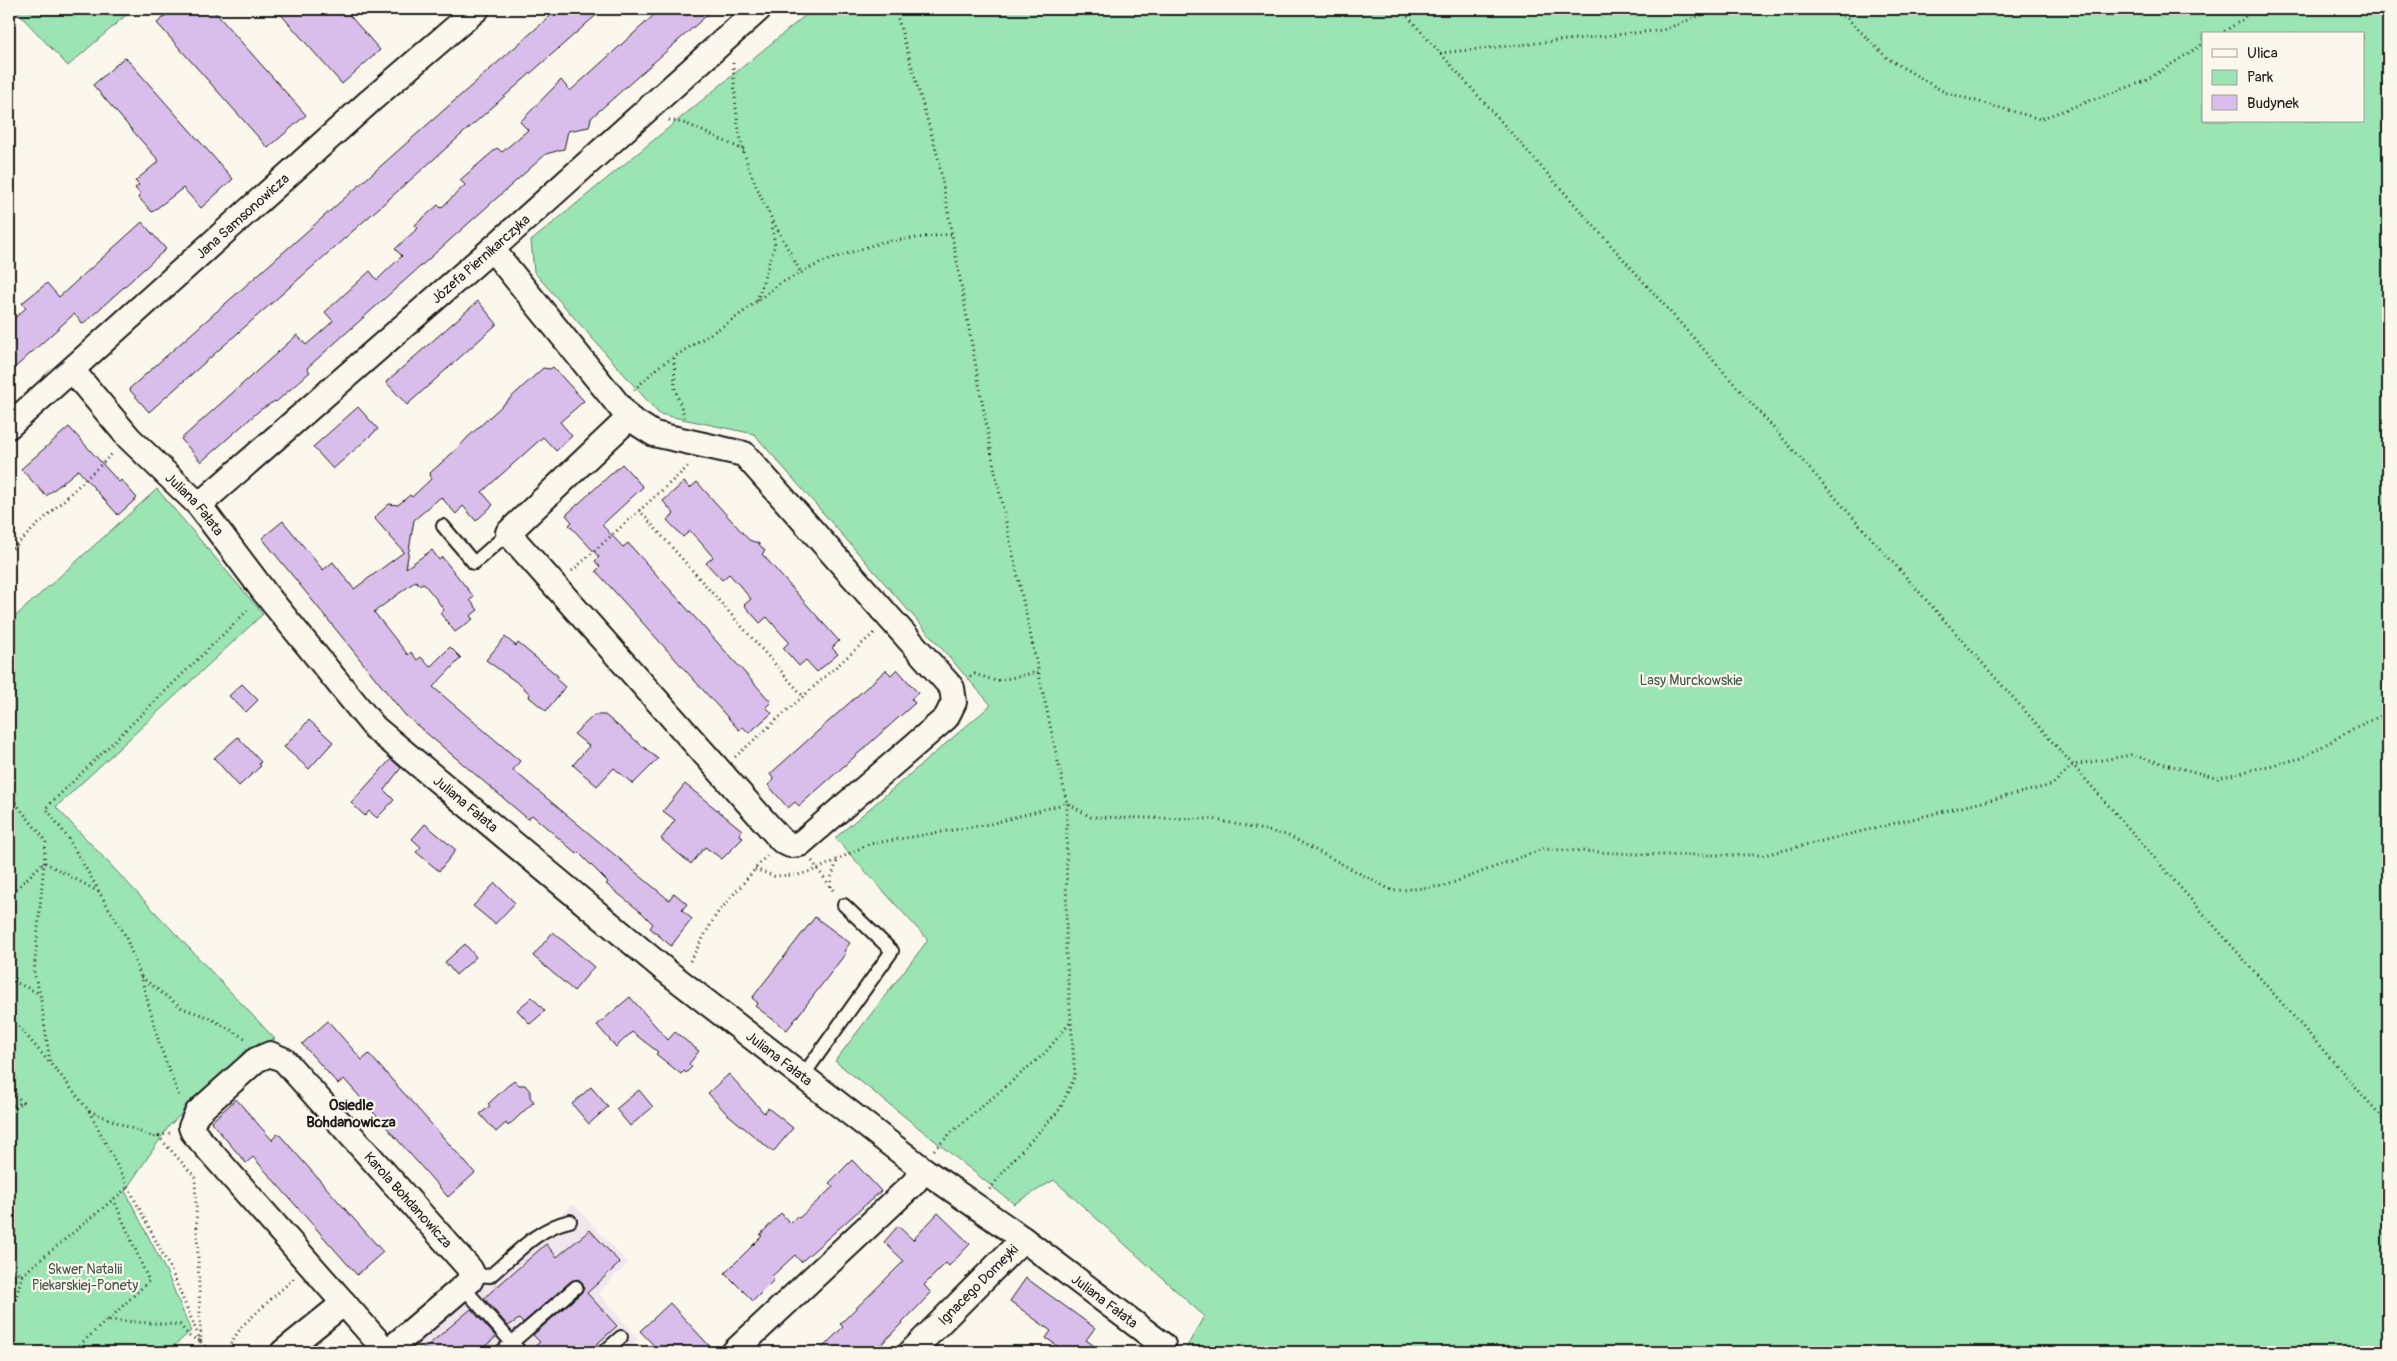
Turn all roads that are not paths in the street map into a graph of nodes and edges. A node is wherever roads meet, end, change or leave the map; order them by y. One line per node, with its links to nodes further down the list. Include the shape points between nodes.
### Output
1 (477, 9): 4 (street, Jana Samsonowicza, via 370,101)
2 (759, 9): 3 (street, Józefa Piernikarczyka)
3 (492, 249): 5 (street); 7 (street, Józefa Piernikarczyka)
4 (72, 370): 6 (street, Jana Samsonowicza); 7 (street, Juliana Fałata, via 129,438)
5 (624, 412): 9 (street); 9 (street, via 654,434 744,454 952,688 954,702 946,718 791,842)
6 (9, 426)
7 (199, 505): 11 (street, Juliana Fałata, via 265,593 376,728 682,983)
8 (443, 526): 9 (lane, via 474,563)
9 (508, 533)
10 (844, 905): 11 (lane, via 892,951)
11 (802, 1076): 12 (street, Juliana Fałata)
12 (922, 1168): 14 (street, Juliana Fałata); 25 (street, via 913,1184)
13 (570, 1221): 15 (lane, via 554,1224 541,1232 490,1276)
14 (1023, 1239): 19 (street, Juliana Fałata); 26 (street, Ignacego Domeyki)
15 (468, 1281): 17 (street, Karola Bohdanowicza, via 284,1060 270,1054 256,1060 197,1113 192,1132); 20 (lane); 22 (street)
16 (576, 1287): 20 (lane)
17 (344, 1303): 21 (street); 22 (street)
18 (621, 1337): 24 (lane)
19 (1163, 1345)
20 (516, 1347): 23 (lane)
21 (283, 1352)
22 (387, 1352)
23 (501, 1352)
24 (604, 1352)
25 (734, 1352)
26 (911, 1352)

